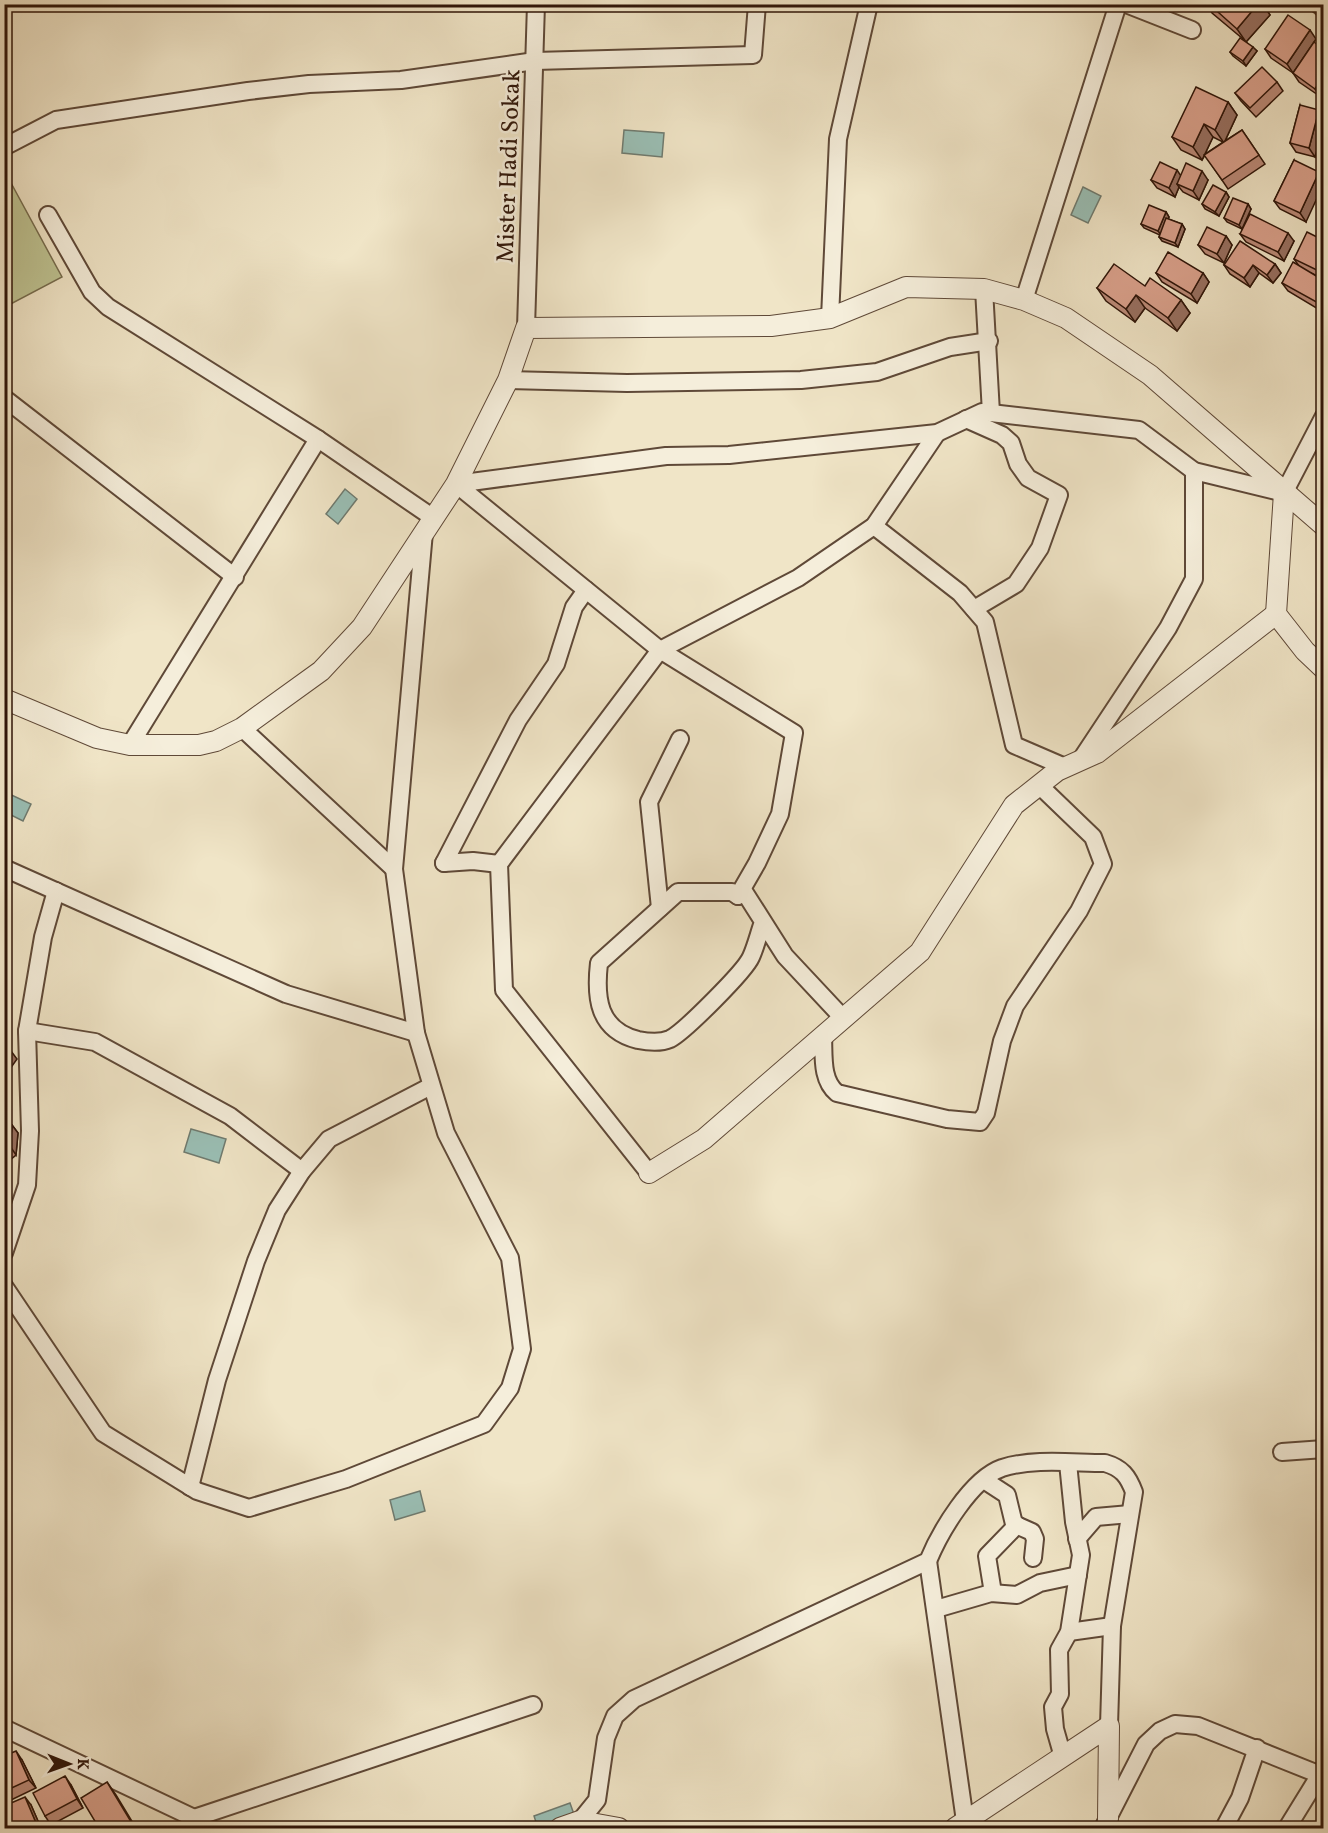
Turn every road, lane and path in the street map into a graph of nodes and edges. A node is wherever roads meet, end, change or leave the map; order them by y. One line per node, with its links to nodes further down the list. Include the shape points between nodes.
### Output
1 (536, 4): 9 (street, Mister Hadi Sokak)
2 (757, 4): 9 (street, via 753,55)
3 (869, 4): 14 (street, via 838,139)
4 (1118, 4): 13 (street)
5 (1126, 4): 8 (street)
6 (1318, 4): 7 (street)
7 (1323, 9)
8 (1192, 30)
9 (535, 61): 10 (street, via 401,80 248,91 56,120); 15 (street, Mister Hadi Sokak)
10 (4, 147)
11 (48, 215): 23 (street, via 92,292 108,307)
12 (984, 289): 13 (street); 14 (street, via 906,286); 16 (street)
13 (1024, 300): 26 (street, via 1066,318 1150,375)
14 (830, 318): 15 (street, via 771,326)
15 (526, 328): 17 (street)
16 (989, 341): 17 (street, via 950,347 877,372 801,380); 19 (street)
17 (508, 380): 25 (street)
18 (4, 398): 30 (street)
19 (991, 413): 21 (street, via 982,412); 24 (street, via 1139,429)
20 (1323, 416): 26 (street)
21 (966, 419): 22 (street); 32 (street, via 1002,435 1011,443 1028,478 1059,495 1040,548 1016,584)
22 (937, 433): 25 (street, via 729,455 666,456); 28 (street)
23 (318, 439): 27 (street); 30 (street)
24 (1194, 471): 26 (street); 40 (street, via 1194,579 1168,628)
25 (456, 484): 27 (street); 31 (street)
26 (1284, 493): 29 (street); 33 (street)
27 (428, 525): 37 (street, via 362,627 321,671); 44 (street)
28 (874, 526): 32 (street); 34 (street, via 798,578)
29 (1323, 526)
30 (235, 577): 39 (street)
31 (586, 590): 34 (street); 42 (street, via 574,607 556,664 518,720 444,863)
32 (974, 609): 40 (street, via 986,622 1014,745)
33 (1276, 614): 35 (street); 40 (street, via 1097,753)
34 (660, 650): 42 (street); 46 (street, via 794,734 780,814)
35 (1323, 669)
36 (4, 699): 39 (street, via 97,738)
37 (242, 728): 39 (street, via 199,745); 44 (street)
38 (680, 739): 47 (street, via 649,802)
39 (130, 745)
40 (1072, 764): 41 (street)
41 (1039, 785): 49 (street, via 1014,805 920,952); 52 (street, via 1093,837 1103,864 1079,911 1015,1006 1002,1041 986,1113 980,1122 948,1119 837,1093 826,1078)
42 (499, 864): 55 (street, via 504,990)
43 (4, 868): 45 (street)
44 (394, 869): 51 (street)
45 (56, 891): 50 (street, via 43,937); 51 (street, via 286,994)
46 (738, 896): 47 (street, via 732,892 678,892); 48 (street, via 745,893)
47 (660, 908): 48 (street, via 599,963 597,981 597,998 613,1029 648,1042 668,1040 691,1022 750,959)
48 (763, 922): 49 (street, via 785,956)
49 (843, 1018): 52 (street)
50 (27, 1031): 54 (street, via 95,1042 230,1116); 56 (street, via 27,1185)
51 (416, 1033): 53 (street)
52 (822, 1036): 55 (street, via 704,1139)
53 (431, 1086): 54 (street, via 329,1139); 62 (street, via 446,1133 510,1258 522,1349 510,1388 484,1424 346,1479 249,1508)
54 (302, 1171): 62 (street, via 277,1210 256,1261 218,1380)
55 (649, 1173)
56 (4, 1253)
57 (4, 1286): 62 (street, via 103,1433)
58 (1323, 1449): 59 (street)
59 (1282, 1452)
60 (1068, 1464): 61 (street, via 1001,1468); 63 (street, via 1105,1463 1118,1467 1128,1477 1134,1492); 65 (street)
61 (984, 1480): 64 (street, via 1007,1495); 67 (street, via 940,1532)
62 (190, 1487)
63 (1131, 1514): 65 (street, via 1096,1517); 71 (street)
64 (1017, 1525): 66 (street, via 1032,1532); 69 (street, via 987,1556)
65 (1077, 1539): 68 (street, via 1081,1555)
66 (1033, 1558)
67 (928, 1561): 70 (street); 79 (street, via 634,1699 615,1716 606,1738 597,1800)
68 (1078, 1575): 69 (street, via 1040,1583 1017,1595); 72 (street)
69 (993, 1593): 70 (street)
70 (936, 1609): 82 (street)
71 (1112, 1626): 72 (street); 74 (street)
72 (1069, 1632): 77 (street, via 1059,1650 1060,1694 1053,1707)
73 (533, 1705): 80 (street)
74 (1109, 1726): 77 (street); 81 (street)
75 (4, 1728): 80 (street)
76 (1257, 1748): 78 (street); 81 (street, via 1198,1726 1175,1724 1160,1731 1146,1744); 85 (street, via 1240,1798)
77 (1063, 1757): 82 (street)
78 (1321, 1771): 86 (street)
79 (580, 1821): 83 (street); 84 (street)
80 (193, 1823)
81 (1106, 1824)
82 (963, 1826)
83 (560, 1828)
84 (619, 1828)
85 (1224, 1828)
86 (1287, 1828)

